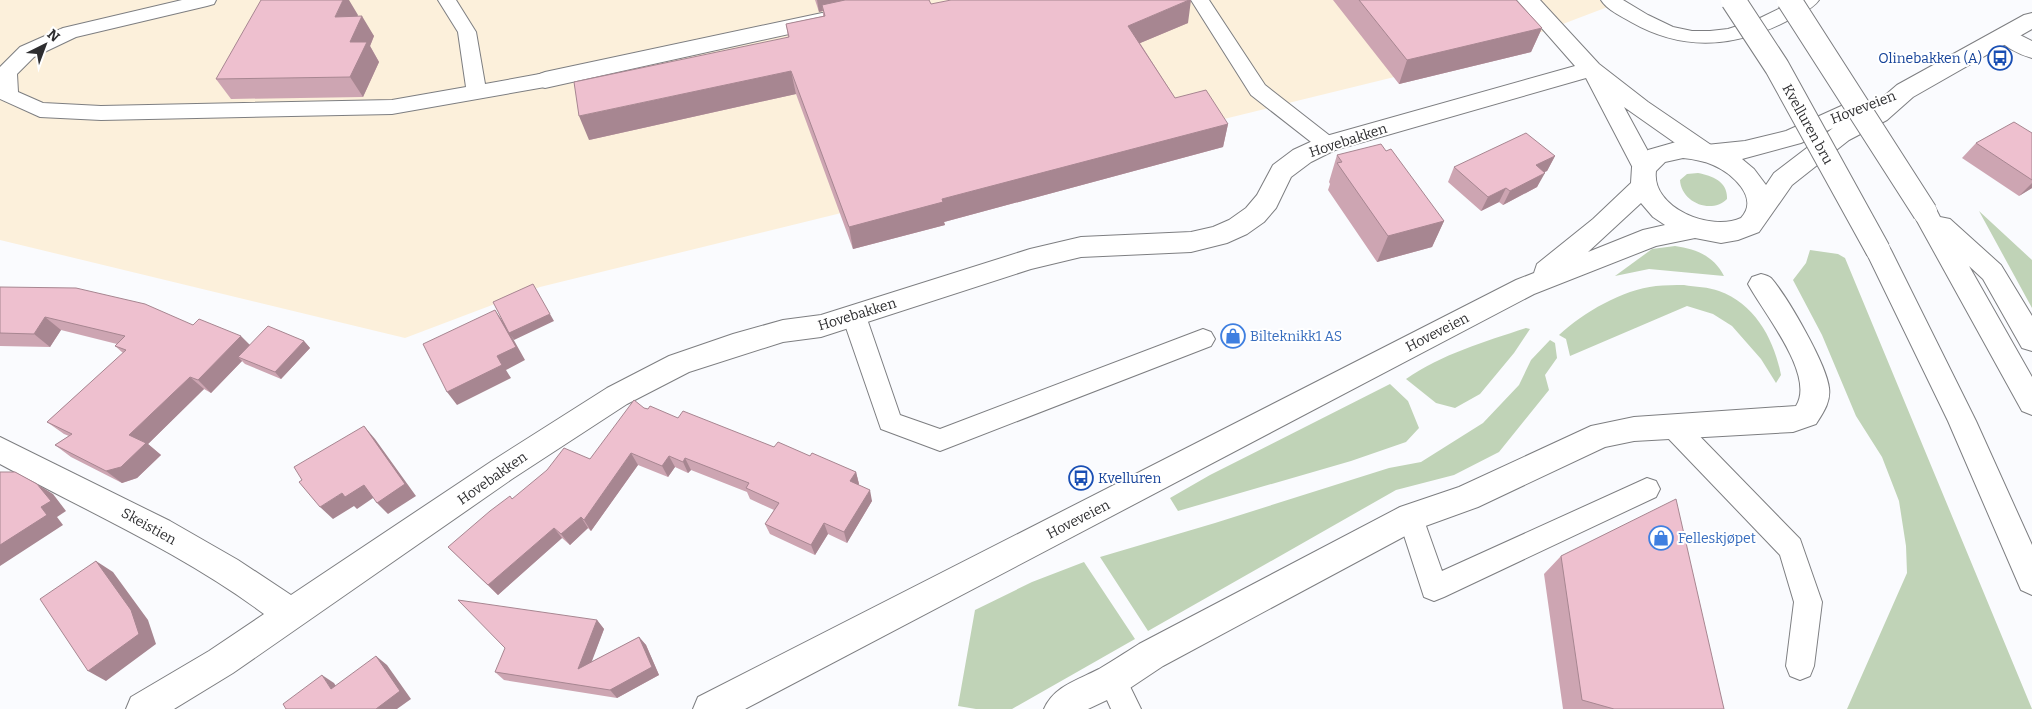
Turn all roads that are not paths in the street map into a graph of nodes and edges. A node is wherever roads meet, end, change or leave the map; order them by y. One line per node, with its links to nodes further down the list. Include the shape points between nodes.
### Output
1 (207, 0): 16 (lane, via 70,32 27,52 8,72 8,96 40,110 101,113 392,107)
2 (447, 0): 16 (lane, via 467,32)
3 (1200, 0): 17 (lane, via 1258,90)
4 (1528, 0): 13 (main road)
5 (1610, 0): 8 (lane, via 1631,15 1661,29 1700,37 1722,36 1748,29 1790,13)
6 (1733, 0): 33 (main road, Kvelluren bru, bridge, via 1777,67 1878,250 1962,421)
7 (1789, 0): 21 (main road, bridge)
8 (1810, 0)
9 (838, 17): 14 (main road)
10 (2032, 20): 11 (main road, Hoveveien)
11 (2006, 35): 12 (main road); 15 (main road, Hoveveien)
12 (2032, 51)
13 (1591, 69): 17 (main road, Hovebakken); 18 (main road, via 1640,108); 19 (main road)
14 (545, 80): 16 (lane)
15 (1905, 91): 18 (main road, Hoveveien, via 1867,103 1793,137 1746,150); 20 (main road, Hoveveien, via 1879,114 1841,134 1783,179)
16 (477, 92)
17 (1327, 144): 25 (main road, Hovebakken, via 1302,156 1282,171 1255,215 1218,236 1191,242 1081,247 1030,259)
18 (1706, 153): 19 (main road, via 1683,149 1663,152 1650,159); 20 (main road, via 1732,164 1752,180 1760,195)
19 (1644, 176): 22 (main road, via 1652,202 1670,217); 24 (main road, Hoveveien, via 1602,226)
20 (1761, 212): 22 (main road, via 1751,226 1736,232)
21 (1925, 212): 27 (main road, via 1992,272); 28 (main road)
22 (1695, 229): 24 (main road, Hoveveien, via 1652,237)
23 (1761, 284): 29 (main road, via 1813,377 1816,398 1806,415 1771,422)
24 (1525, 287): 38 (main road, Hoveveien)
25 (854, 316): 26 (lane, via 890,422 940,440); 34 (main road, Hovebakken, via 733,345 680,364 617,396 502,470)
26 (1203, 339)
27 (2032, 340)
28 (2032, 403)
29 (1674, 427): 32 (main road, via 1601,435 1467,498); 35 (lane, via 1791,548 1808,602)
30 (0, 450): 34 (main road, Skeistien, via 114,506 253,586)
31 (1647, 489): 32 (lane, via 1434,588)
32 (1411, 517): 36 (main road, via 1151,655)
33 (2032, 580)
34 (292, 614): 37 (main road, Hovebakken)
35 (1800, 666)
36 (1112, 680): 39 (main road, via 1077,697); 40 (lane)
37 (143, 709)
38 (710, 709)
39 (1061, 709)
40 (1126, 709)

